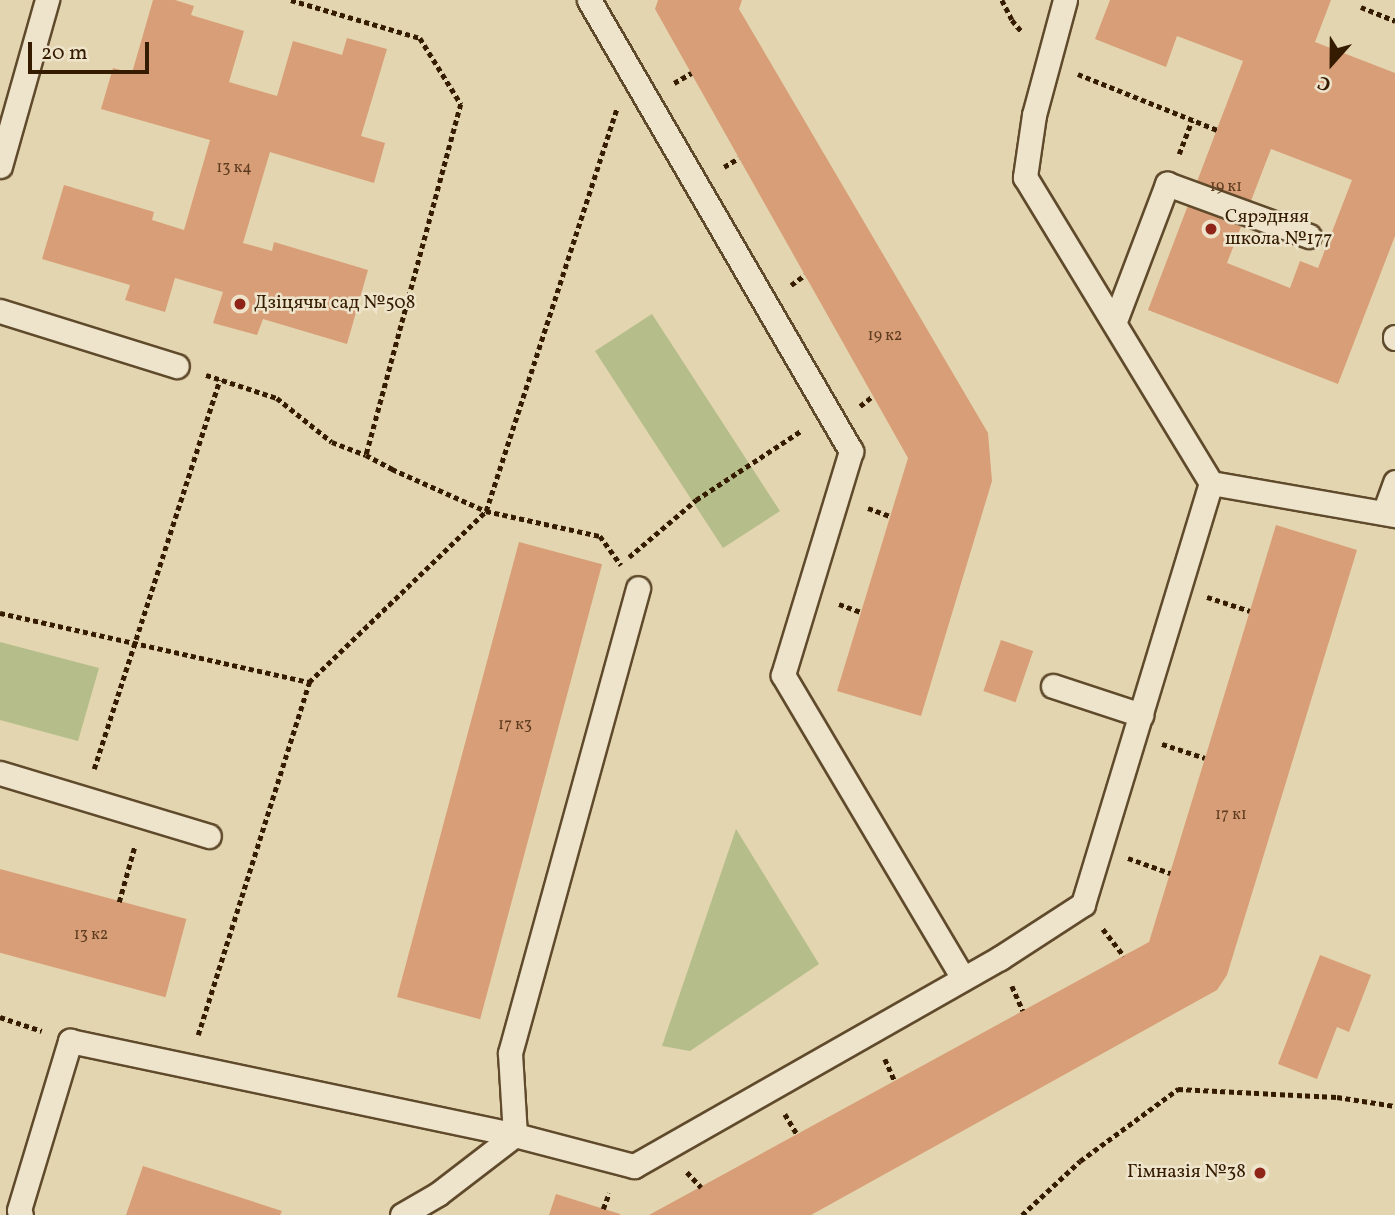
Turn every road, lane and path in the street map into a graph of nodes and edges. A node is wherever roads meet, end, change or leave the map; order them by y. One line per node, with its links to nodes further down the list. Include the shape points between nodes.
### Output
1 (47, 0): 12 (lane)
2 (291, 0): 19 (path, via 420,38 461,104)
3 (589, 0): 10 (lane)
4 (1002, 0): 7 (path)
5 (1065, 0): 9 (lane)
6 (1361, 8): 8 (path)
7 (1012, 20)
8 (1395, 21)
9 (1048, 62): 11 (path); 15 (lane, via 1034,115 1026,177)
10 (630, 69): 18 (lane); 22 (path)
11 (1217, 130)
12 (0, 166)
13 (1308, 236): 15 (lane, via 1167,184)
14 (0, 311): 16 (lane)
15 (1115, 321): 21 (lane)
16 (177, 366): 17 (path)
17 (220, 380): 19 (path, via 277,398 332,442); 30 (path)
18 (828, 412): 25 (path, via 696,500); 42 (lane, via 851,451 783,675)
19 (366, 454): 22 (path)
20 (1395, 482): 23 (lane)
21 (1212, 483): 23 (lane); 27 (lane)
22 (486, 511): 24 (path); 31 (path)
23 (1390, 514)
24 (600, 536)
25 (621, 565)
26 (638, 588): 47 (lane, via 510,1053)
27 (1179, 589): 28 (path); 33 (lane)
28 (1250, 611)
29 (0, 613): 30 (path)
30 (136, 644): 31 (path); 36 (path)
31 (309, 682): 45 (path)
32 (1053, 686): 33 (lane)
33 (1138, 725): 34 (path); 39 (lane)
34 (1205, 758)
35 (0, 772): 36 (lane)
36 (84, 798): 37 (lane)
37 (142, 816): 38 (lane); 41 (path)
38 (209, 836)
39 (1100, 848): 40 (path); 42 (lane, via 1083,904)
40 (1170, 873)
41 (119, 902)
42 (963, 978): 47 (lane, via 634,1166)
43 (0, 1017): 44 (path)
44 (70, 1041): 45 (lane); 48 (lane)
45 (188, 1066): 47 (lane)
46 (1395, 1106): 50 (path, via 1338,1097 1178,1089 1080,1161)
47 (515, 1135): 49 (lane, via 439,1195)
48 (21, 1215)
49 (402, 1215)
50 (1022, 1215)

